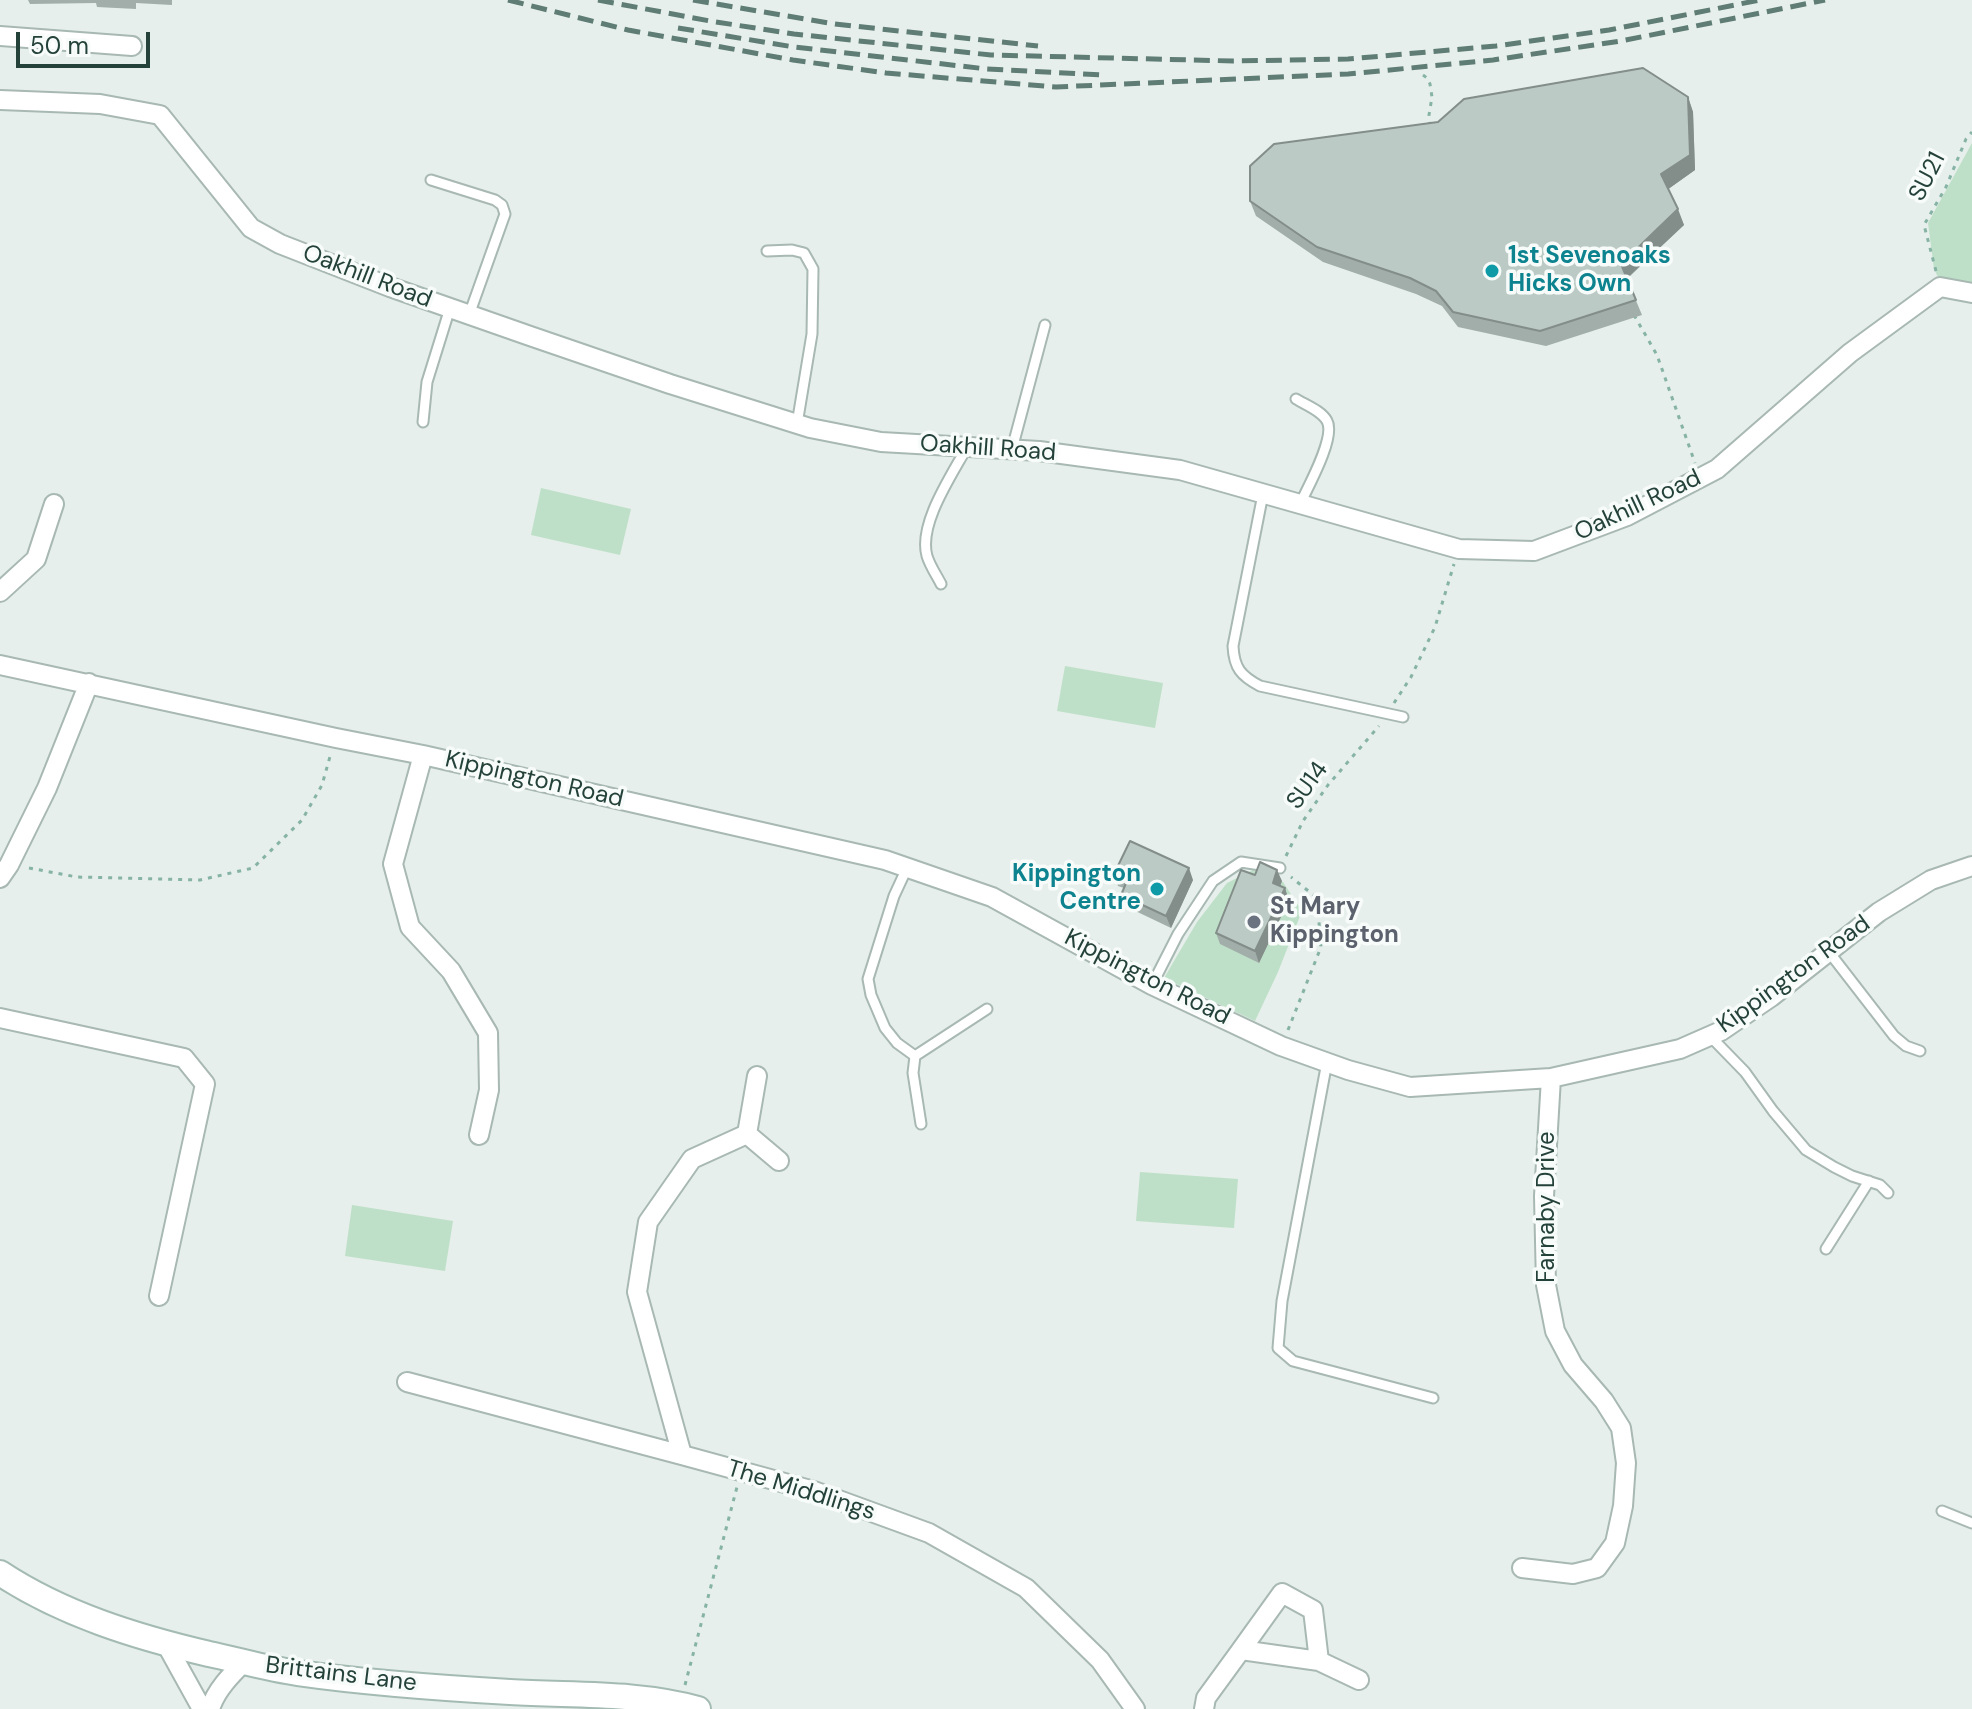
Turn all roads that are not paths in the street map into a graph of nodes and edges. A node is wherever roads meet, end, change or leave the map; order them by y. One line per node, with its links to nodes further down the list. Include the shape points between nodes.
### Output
1 (0, 36): 2 (street)
2 (132, 46)
3 (0, 100): 7 (street, Oakhill Road, via 100,104 160,115 251,228 280,244)
4 (431, 180): 8 (lane, via 495,200 505,214)
5 (767, 251): 12 (lane, via 804,253 813,269 812,334)
6 (1972, 293): 17 (street, Oakhill Road, via 1940,287 1850,353 1717,469 1627,516 1534,551 1459,549)
7 (450, 308): 8 (street, Oakhill Road); 11 (lane, via 427,382)
8 (469, 315): 12 (street, Oakhill Road)
9 (1045, 325): 14 (lane)
10 (1296, 399): 17 (lane, via 1326,419 1329,428)
11 (423, 422)
12 (797, 424): 13 (street, Oakhill Road, via 881,442)
13 (967, 447): 14 (street, Oakhill Road); 18 (lane, via 926,529 927,555)
14 (1012, 449): 15 (street, Oakhill Road, via 1180,470)
15 (1263, 494): 17 (street, Oakhill Road); 22 (lane, via 1233,646 1240,672 1260,686)
16 (54, 504): 19 (street, via 36,559)
17 (1300, 504)
18 (941, 584)
19 (0, 592)
20 (0, 665): 21 (street, Kippington Road)
21 (89, 683): 23 (street, Kippington Road); 27 (street, via 47,788)
22 (1403, 717)
23 (423, 755): 25 (street, Kippington Road); 40 (street, via 393,864 410,927 451,971 488,1033 489,1090)
24 (1972, 866): 28 (street, Kippington Road, via 1931,880)
25 (907, 868): 29 (street, Kippington Road, via 992,897); 34 (lane, via 868,979 885,1028)
26 (1280, 868): 29 (lane, via 1241,862 1213,881)
27 (5, 872)
28 (1829, 952): 32 (street, Kippington Road); 33 (lane, via 1894,1036)
29 (1152, 985): 35 (street, Kippington Road)
30 (987, 1009): 34 (lane)
31 (0, 1018): 45 (street, via 184,1058 205,1084)
32 (1710, 1036): 37 (street, Kippington Road, via 1680,1049); 42 (lane, via 1806,1150)
33 (1920, 1051)
34 (915, 1056): 38 (lane)
35 (1327, 1062): 37 (street, Kippington Road, via 1410,1087); 47 (lane, via 1278,1348 1293,1361)
36 (757, 1076): 39 (street)
37 (1551, 1078): 51 (street, Farnaby Drive, via 1544,1196 1546,1285 1555,1331 1573,1365 1621,1428 1626,1463 1615,1543 1597,1568 1573,1574)
38 (921, 1124)
39 (747, 1134): 41 (street); 48 (street, via 692,1159 648,1222 637,1292)
40 (479, 1135)
41 (779, 1161)
42 (1869, 1181): 43 (lane); 44 (lane)
43 (1888, 1193)
44 (1826, 1249)
45 (159, 1296)
46 (407, 1382): 48 (street, The Middlings)
47 (1433, 1398)
48 (682, 1455): 61 (street, The Middlings, via 814,1491 929,1533 1026,1588 1100,1660)
49 (1942, 1511): 50 (lane)
50 (1972, 1523)
51 (1522, 1568)
52 (0, 1573): 53 (street, Brittains Lane, via 68,1610)
53 (166, 1644): 56 (street, Brittains Lane); 59 (street)
54 (1241, 1650): 55 (street); 55 (street, via 1282,1593 1313,1610); 62 (street, via 1206,1698)
55 (1319, 1661): 57 (street)
56 (244, 1662): 58 (street, Brittains Lane, via 398,1684 617,1696); 60 (street)
57 (1359, 1680)
58 (689, 1706)
59 (202, 1709)
60 (210, 1709)
61 (1135, 1709)
62 (1204, 1709)

